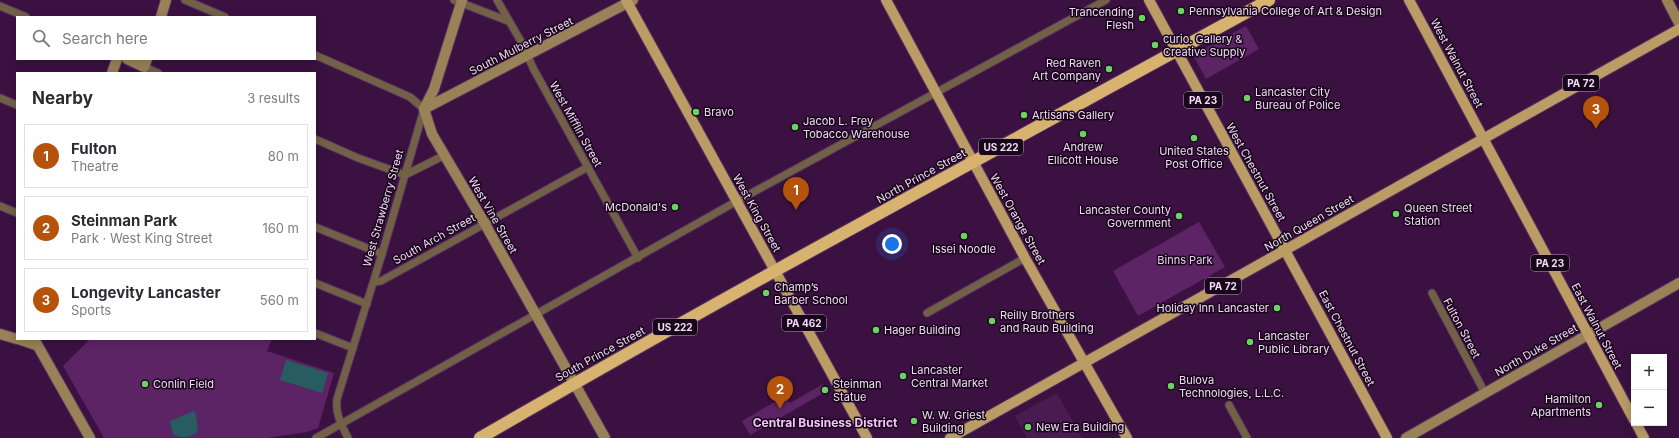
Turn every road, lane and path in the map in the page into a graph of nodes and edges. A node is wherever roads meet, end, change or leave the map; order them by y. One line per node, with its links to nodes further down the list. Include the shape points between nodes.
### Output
1 (166, 0): 14 (street)
2 (185, 0): 15 (street)
3 (497, 0): 16 (street, West Mifflin Street)
4 (886, 0): 27 (main road, West Orange Street)
5 (1106, 0): 27 (street)
6 (1149, 0): 19 (main road, West Chestnut Street / PA 23)
7 (1269, 0): 19 (highway, North Prince Street / US 222)
8 (1409, 0): 31 (main road, West Walnut Street / PA 23)
9 (1667, 0): 17 (street)
10 (459, 1): 16 (street); 30 (street, West Strawberry Street, via 434,89)
11 (629, 1): 21 (street, South Mulberry Street); 37 (main road, West King Street / PA 462)
12 (0, 6): 13 (street)
13 (24, 16)
14 (161, 16)
15 (223, 16)
16 (508, 21): 21 (street, West Mifflin Street)
17 (1679, 23)
18 (1679, 29): 31 (main road, North Queen Street / PA 72)
19 (1177, 51): 34 (highway, North Prince Street / US 222); 42 (main road, West Chestnut Street / PA 23)
20 (316, 55): 30 (street, via 410,97)
21 (528, 55): 30 (street, South Mulberry Street); 35 (street, West Mifflin Street)
22 (117, 60): 25 (street)
23 (132, 60): 24 (street)
24 (146, 63): 26 (street)
25 (112, 72)
26 (157, 72)
27 (936, 92): 34 (main road, West Orange Street); 37 (street)
28 (0, 98): 29 (street)
29 (16, 105)
30 (424, 109): 33 (street, West Vine Street, via 432,134); 36 (street, West Strawberry Street)
31 (1483, 138): 42 (main road, North Queen Street / PA 72); 56 (main road, East Walnut Street / PA 23)
32 (316, 139): 36 (street)
33 (445, 155): 36 (street); 40 (street, West Vine Street)
34 (973, 162): 45 (main road, West Orange Street); 46 (highway, North Prince Street / US 222)
35 (588, 167): 40 (street, South Arch Street); 44 (street, West Mifflin Street)
36 (405, 175): 43 (street, West Strawberry Street)
37 (737, 202): 44 (street); 46 (main road, West King Street / PA 462)
38 (0, 206): 39 (street)
39 (16, 213)
40 (485, 224): 47 (street, South Arch Street, via 381,281); 53 (street, West Vine Street)
41 (316, 227): 43 (street)
42 (1285, 250): 61 (main road, North Queen Street / PA 72); 77 (main road, East Chestnut Street / PA 23)
43 (382, 254): 47 (street, West Strawberry Street)
44 (638, 258): 53 (street)
45 (1025, 258): 52 (street); 61 (main road, West Orange Street)
46 (776, 271): 62 (highway, South Prince Street / US 222); 73 (main road, West King Street / PA 462)
47 (374, 282): 51 (street, West Strawberry Street)
48 (316, 283): 51 (street)
49 (1679, 283): 56 (street, North Duke Street)
50 (1432, 293): 63 (street, Fulton Street)
51 (367, 304): 60 (street, West Strawberry Street)
52 (927, 313)
53 (536, 315): 62 (street, West Vine Street); 66 (street)
54 (316, 333): 60 (street)
55 (0, 334): 57 (street)
56 (1588, 335): 63 (street, North Duke Street); 65 (main road, East Walnut Street / PA 23)
57 (16, 338)
58 (24, 340): 59 (street)
59 (35, 342): 68 (street)
60 (353, 348): 66 (street, West Strawberry Street, via 336,405)
61 (1085, 362): 74 (main road, North Queen Street / PA 72); 75 (main road, West Orange Street)
62 (574, 383): 71 (highway, South Prince Street / US 222); 72 (street, West Vine Street)
63 (1485, 393): 78 (street, North Duke Street)
64 (1229, 405): 76 (street)
65 (1631, 414)
66 (341, 424): 69 (street); 70 (street, West Strawberry Street)
67 (1638, 426): 79 (main road)
68 (90, 438)
69 (316, 438)
70 (348, 438)
71 (480, 438)
72 (605, 438)
73 (867, 438)
74 (950, 438)
75 (1127, 438)
76 (1247, 438)
77 (1387, 438)
78 (1406, 438)
79 (1644, 438)

